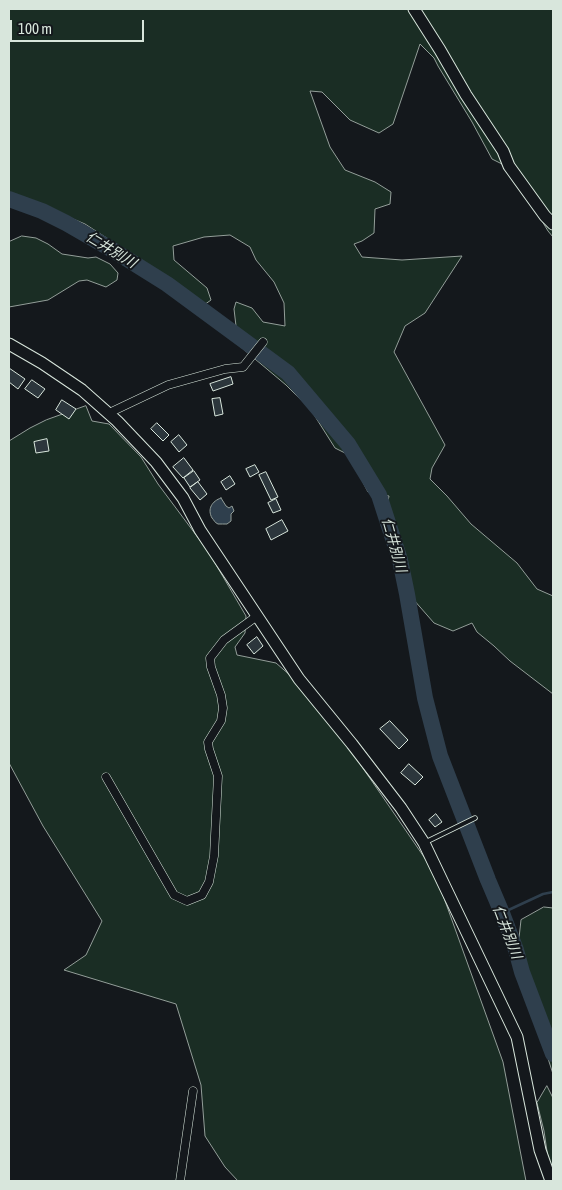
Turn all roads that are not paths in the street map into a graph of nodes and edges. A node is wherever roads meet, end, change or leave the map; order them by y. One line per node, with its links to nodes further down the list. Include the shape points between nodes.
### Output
1 (414, 9): 2 (street, via 503,151 509,166)
2 (553, 224)
3 (263, 342): 5 (street, via 243,367 168,385)
4 (9, 344): 5 (street, via 82,390)
5 (109, 413): 6 (street, via 156,462 183,498)
6 (256, 616): 7 (street, via 224,640 210,658 223,708 221,721 208,742 218,776 214,856 209,882 202,895 187,901 174,895); 9 (street, via 299,679 402,808)
7 (106, 777)
8 (475, 818): 9 (lane)
9 (424, 843): 12 (street, via 517,1037 540,1150)
10 (193, 1091): 11 (street)
11 (180, 1181)
12 (551, 1181)

